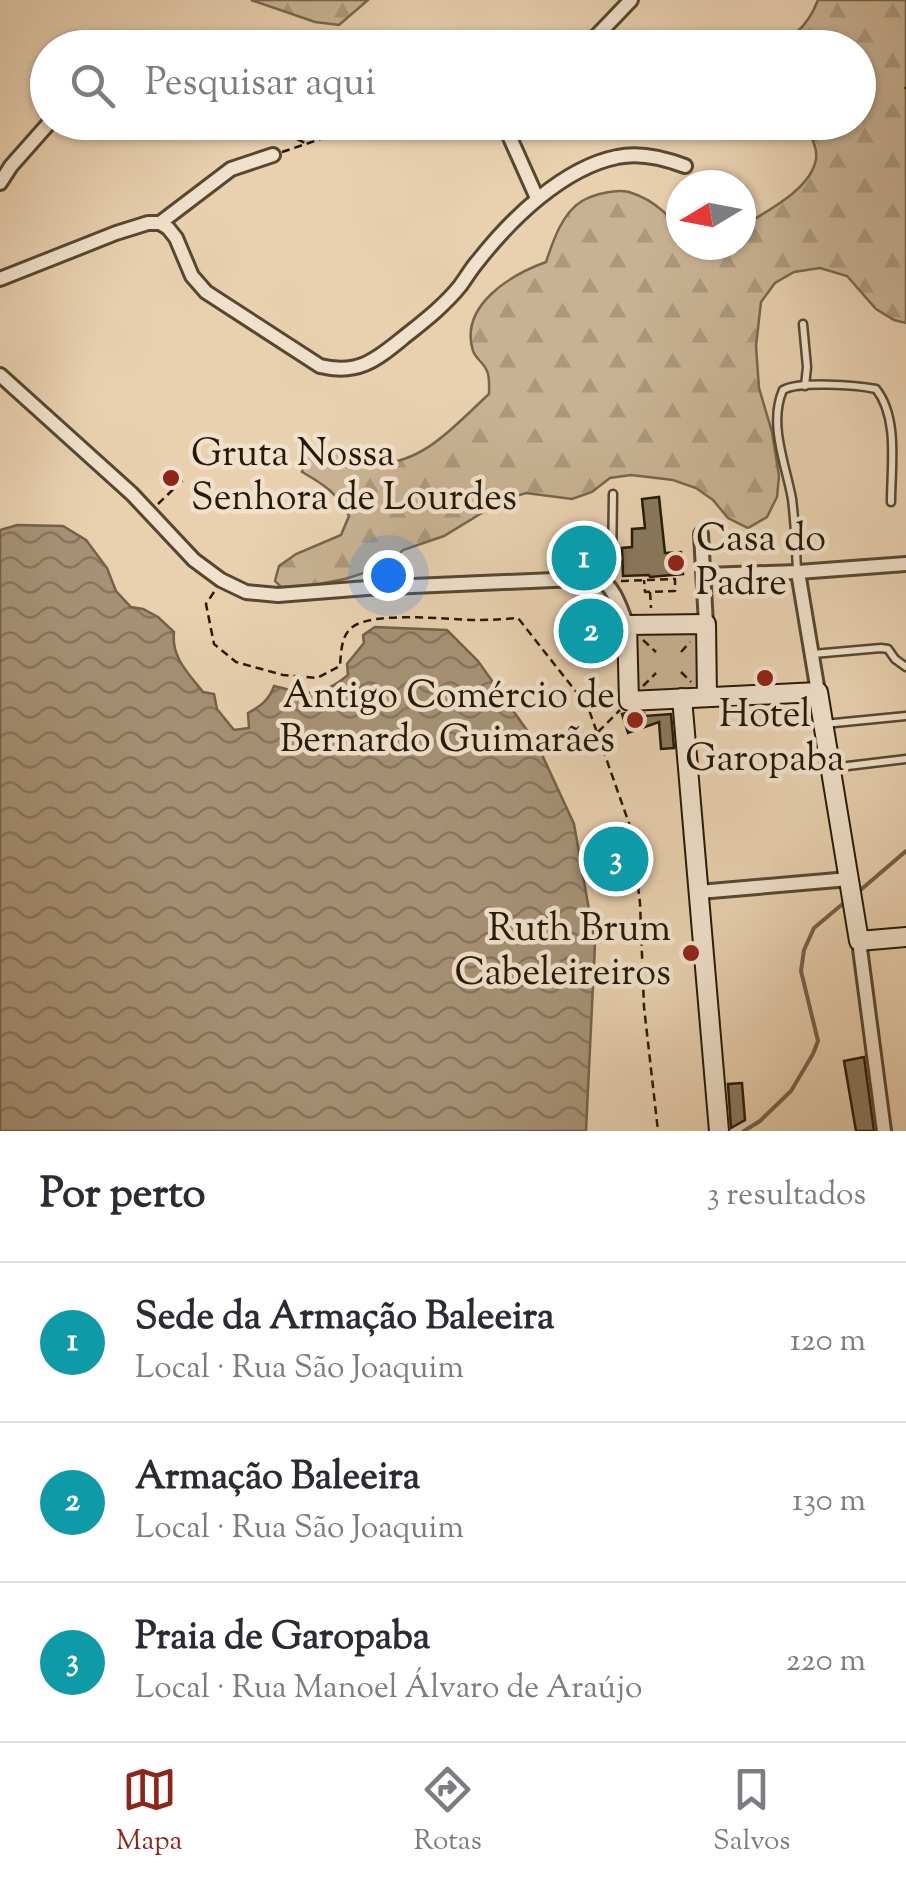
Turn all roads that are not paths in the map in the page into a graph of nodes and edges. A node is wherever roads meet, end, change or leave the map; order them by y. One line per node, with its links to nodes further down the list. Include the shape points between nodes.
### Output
1 (631, 0): 2 (street)
2 (602, 30)
3 (34, 140): 7 (street)
4 (511, 140): 8 (street)
5 (273, 155): 9 (street, via 231,169)
6 (685, 166): 8 (street, via 661,157 618,156)
7 (0, 183)
8 (536, 198): 9 (street, via 430,316 380,358 336,370 206,292)
9 (160, 223): 10 (street, via 116,233)
10 (0, 279)
11 (803, 324): 13 (lane)
12 (0, 375): 20 (street, via 194,560 246,592)
13 (805, 386): 15 (lane, via 876,389 894,456); 18 (lane, via 783,390 778,412)
14 (613, 494): 20 (lane, via 612,564)
15 (890, 502)
16 (701, 534): 19 (street)
17 (906, 564): 18 (street)
18 (798, 572): 19 (street); 23 (street)
19 (704, 575): 21 (street)
20 (604, 580): 22 (street)
21 (706, 624): 22 (street); 26 (street)
22 (627, 625): 27 (street, via 629,700)
23 (811, 654): 24 (lane, via 888,649); 25 (street)
24 (906, 668)
25 (818, 692): 26 (street); 29 (street)
26 (707, 697): 27 (street)
27 (682, 698): 33 (street)
28 (906, 716): 29 (lane)
29 (822, 724): 31 (street)
30 (906, 759): 31 (lane)
31 (830, 768): 32 (street)
32 (851, 891): 33 (street); 35 (street)
33 (698, 892): 36 (street)
34 (906, 937): 35 (street)
35 (859, 940): 37 (street)
36 (719, 1129)
37 (884, 1131)

